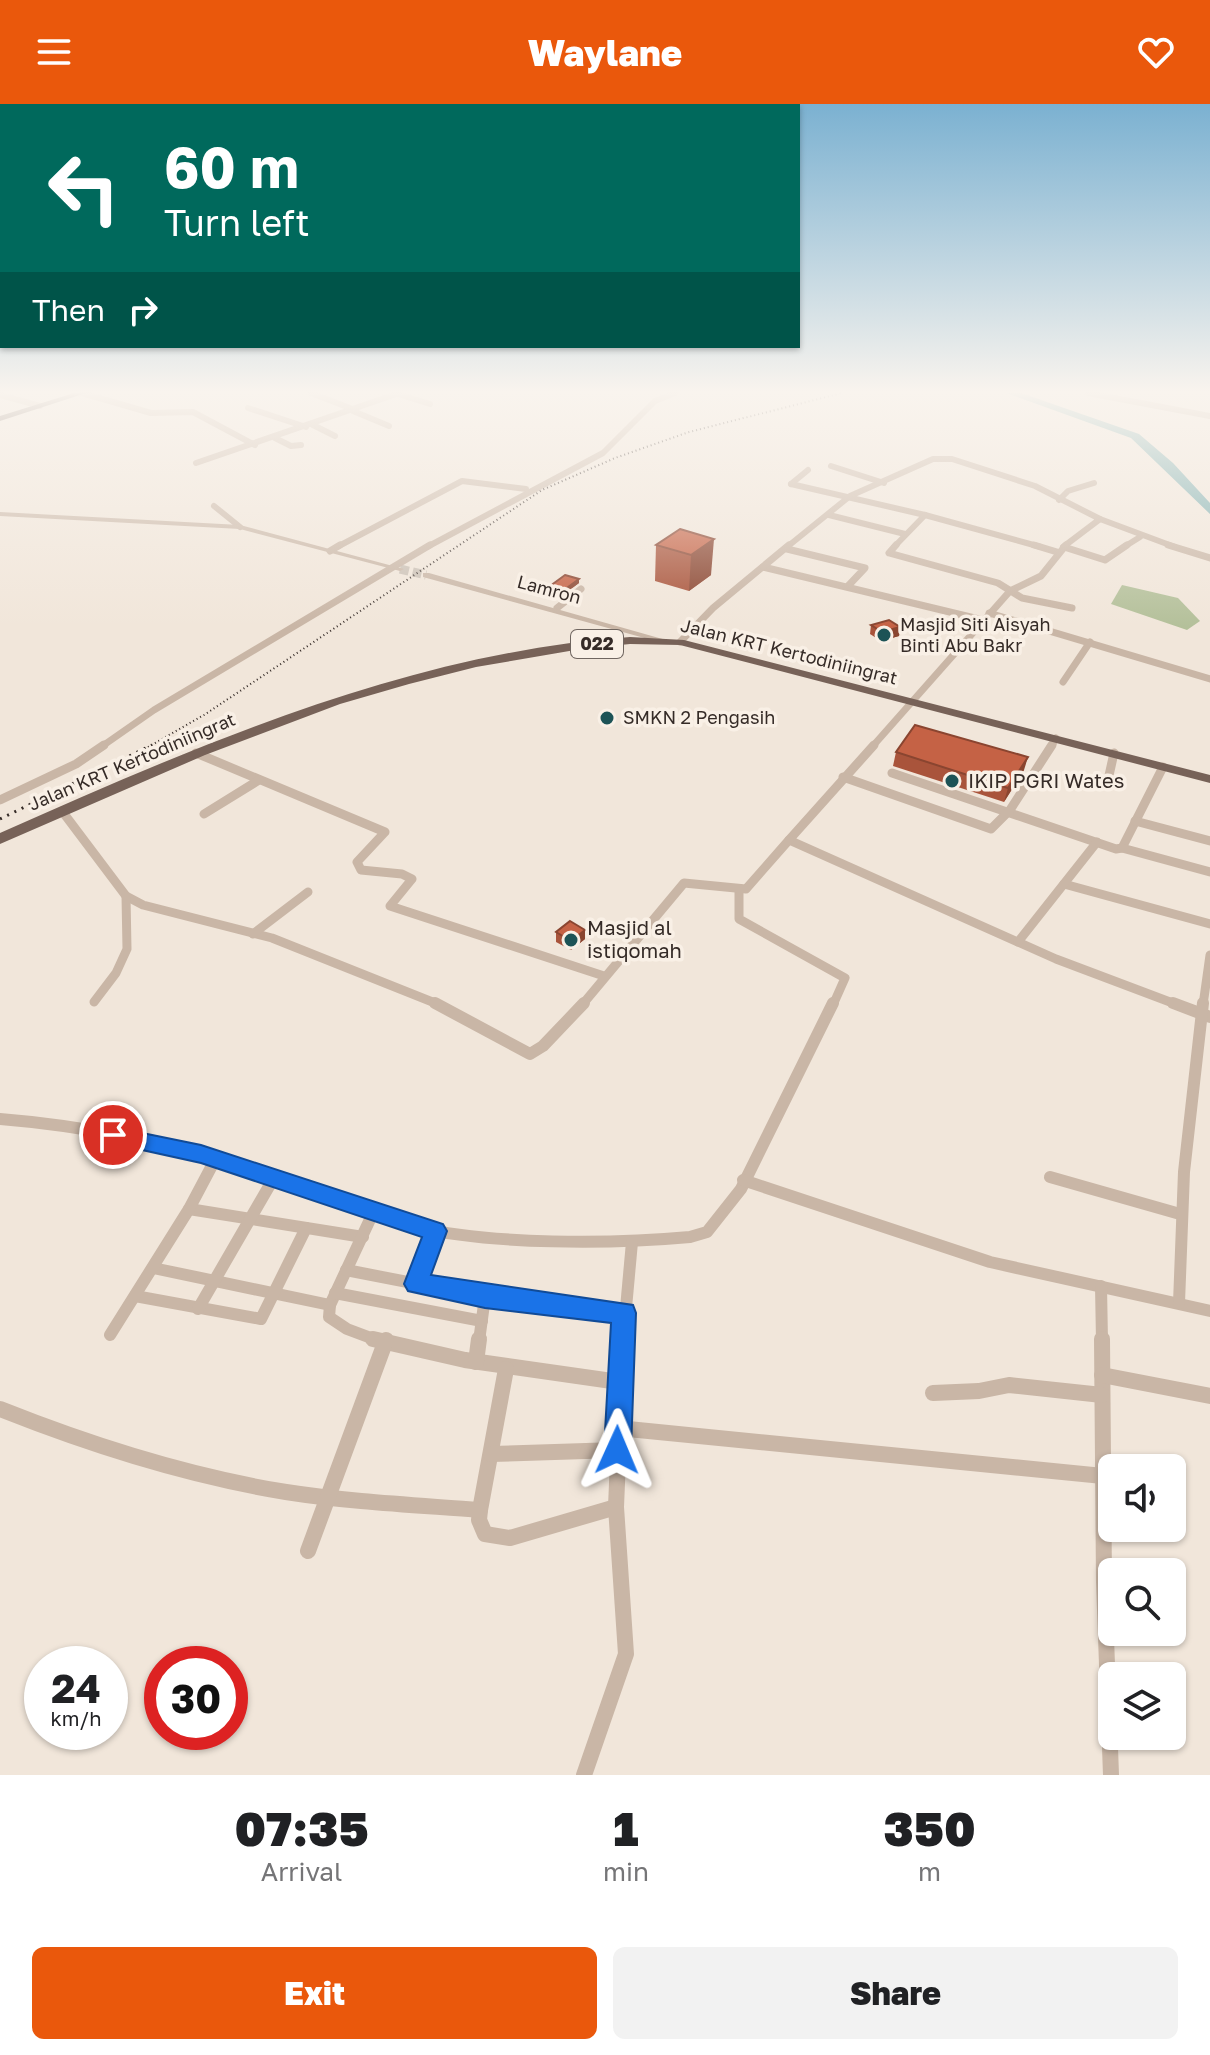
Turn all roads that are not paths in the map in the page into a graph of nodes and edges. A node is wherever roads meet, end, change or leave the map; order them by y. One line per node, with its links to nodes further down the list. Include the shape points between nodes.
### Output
1 (565, 471): 8 (street)
2 (807, 471): 9 (street, via 791,484)
3 (847, 471): 6 (street)
4 (911, 471): 6 (street)
5 (987, 471): 10 (street, via 1035,486)
6 (884, 483): 9 (street)
7 (1094, 483): 10 (street, via 1068,491)
8 (526, 489): 21 (street, via 462,481); 24 (street)
9 (850, 496): 13 (street); 14 (street)
10 (1059, 500): 15 (street)
11 (214, 506): 16 (street)
12 (0, 514): 16 (street)
13 (829, 515): 17 (street); 19 (street)
14 (925, 515): 17 (street); 20 (street)
15 (1100, 519): 18 (street); 20 (street)
16 (240, 527): 21 (street)
17 (905, 534): 28 (street, via 889,551 892,555)
18 (1140, 537): 20 (street, via 1105,560); 22 (street)
19 (787, 549): 23 (street); 26 (street, via 865,568)
20 (1061, 550): 28 (street, via 1041,576)
21 (330, 551): 24 (street)
22 (1210, 558)
23 (763, 567): 26 (street); 33 (street)
24 (396, 568): 47 (street, via 154,710 76,764)
25 (426, 575): 29 (street, Lamron)
26 (848, 586): 31 (street)
27 (581, 589): 29 (street)
28 (1013, 589): 30 (street, via 1022,598); 31 (street)
29 (557, 608): 32 (street, Lamron)
30 (1072, 608)
31 (986, 616): 34 (street); 37 (street)
32 (631, 634): 33 (main road, Jalan KRT Kertodiniingrat / 022); 39 (main road, Jalan KRT Kertodiniingrat / 022, via 456,666 337,699)
33 (680, 642): 37 (main road, Jalan KRT Kertodiniingrat / 022)
34 (1090, 642): 35 (street); 36 (street)
35 (1210, 679)
36 (1063, 682)
37 (909, 701): 38 (main road, Jalan KRT Kertodiniingrat / 022); 43 (street)
38 (1056, 738): 40 (main road, Jalan KRT Kertodiniingrat / 022); 48 (street)
39 (196, 753): 45 (street); 49 (main road, Jalan KRT Kertodiniingrat / 022)
40 (1114, 753): 41 (main road, Jalan KRT Kertodiniingrat / 022); 46 (street)
41 (1163, 767): 44 (main road, Jalan KRT Kertodiniingrat / 022); 51 (street)
42 (892, 773): 48 (street)
43 (843, 777): 48 (street, via 986,829 994,829); 53 (street)
44 (1210, 779)
45 (259, 780): 50 (street); 66 (street, via 385,832 357,862 361,870 412,879 390,906)
46 (1108, 780)
47 (0, 800)
48 (1010, 810): 55 (street)
49 (62, 811): 52 (main road, Jalan KRT Kertodiniingrat / 022); 61 (street)
50 (204, 814)
51 (1135, 821): 54 (street); 56 (street)
52 (0, 839)
53 (789, 840): 59 (street, via 746,889); 64 (street)
54 (1210, 841)
55 (1097, 842): 56 (street); 58 (street)
56 (1122, 848): 57 (street)
57 (1210, 872)
58 (1064, 884): 62 (street); 64 (street)
59 (739, 890): 66 (street, via 684,883); 73 (street, via 739,919 845,978)
60 (308, 892): 63 (street)
61 (126, 896): 63 (street, via 172,915); 67 (street, via 125,953)
62 (1210, 924)
63 (253, 934): 66 (street, via 431,1001 530,1054 542,1048)
64 (1018, 942): 68 (street)
65 (1210, 955): 68 (street)
66 (604, 976)
67 (94, 1002)
68 (1206, 1015): 76 (street, via 1187,1111)
69 (0, 1119): 70 (street)
70 (216, 1158): 71 (street); 74 (street)
71 (275, 1176): 75 (street); 77 (street)
72 (1050, 1177): 76 (street)
73 (743, 1180): 81 (street, via 708,1231 678,1240); 86 (street, via 990,1262)
74 (189, 1209): 77 (street); 82 (street)
75 (373, 1213): 79 (street); 80 (street)
76 (1180, 1214): 91 (street)
77 (251, 1219): 78 (street); 84 (street)
78 (306, 1228): 80 (street); 87 (street)
79 (435, 1231): 81 (street); 85 (street)
80 (363, 1237): 83 (street)
81 (632, 1242): 94 (street)
82 (153, 1268): 84 (street); 88 (street)
83 (346, 1270): 85 (street); 90 (street)
84 (215, 1281): 87 (street); 92 (street)
85 (416, 1284): 89 (street)
86 (1101, 1286): 91 (street); 100 (street)
87 (275, 1294): 90 (street); 92 (street, via 256,1321)
88 (135, 1296): 92 (street); 96 (street)
89 (485, 1297): 94 (street); 95 (street)
90 (332, 1299): 95 (street); 97 (street, via 329,1317 334,1323)
91 (1179, 1303): 93 (street)
92 (198, 1309)
93 (1210, 1311)
94 (624, 1313): 101 (street)
95 (482, 1321): 98 (street)
96 (110, 1335)
97 (386, 1340): 98 (street); 111 (street)
98 (476, 1362): 99 (street)
99 (506, 1369): 101 (street); 108 (street)
100 (1102, 1375): 103 (street); 104 (street)
101 (619, 1382): 106 (street)
102 (933, 1393): 103 (street, via 1009,1385)
103 (1102, 1395): 109 (street)
104 (1210, 1396)
105 (0, 1409): 111 (street, via 167,1466)
106 (618, 1428): 107 (street); 110 (street)
107 (617, 1450): 108 (street); 112 (street)
108 (491, 1454): 113 (street)
109 (1103, 1454)
110 (1098, 1476)
111 (328, 1498): 113 (street); 115 (street)
112 (616, 1507): 113 (street, via 500,1539 485,1534); 116 (street, via 626,1654)
113 (480, 1510)
114 (1105, 1542): 117 (street)
115 (308, 1551)
116 (584, 1775)
117 (1111, 1775)

